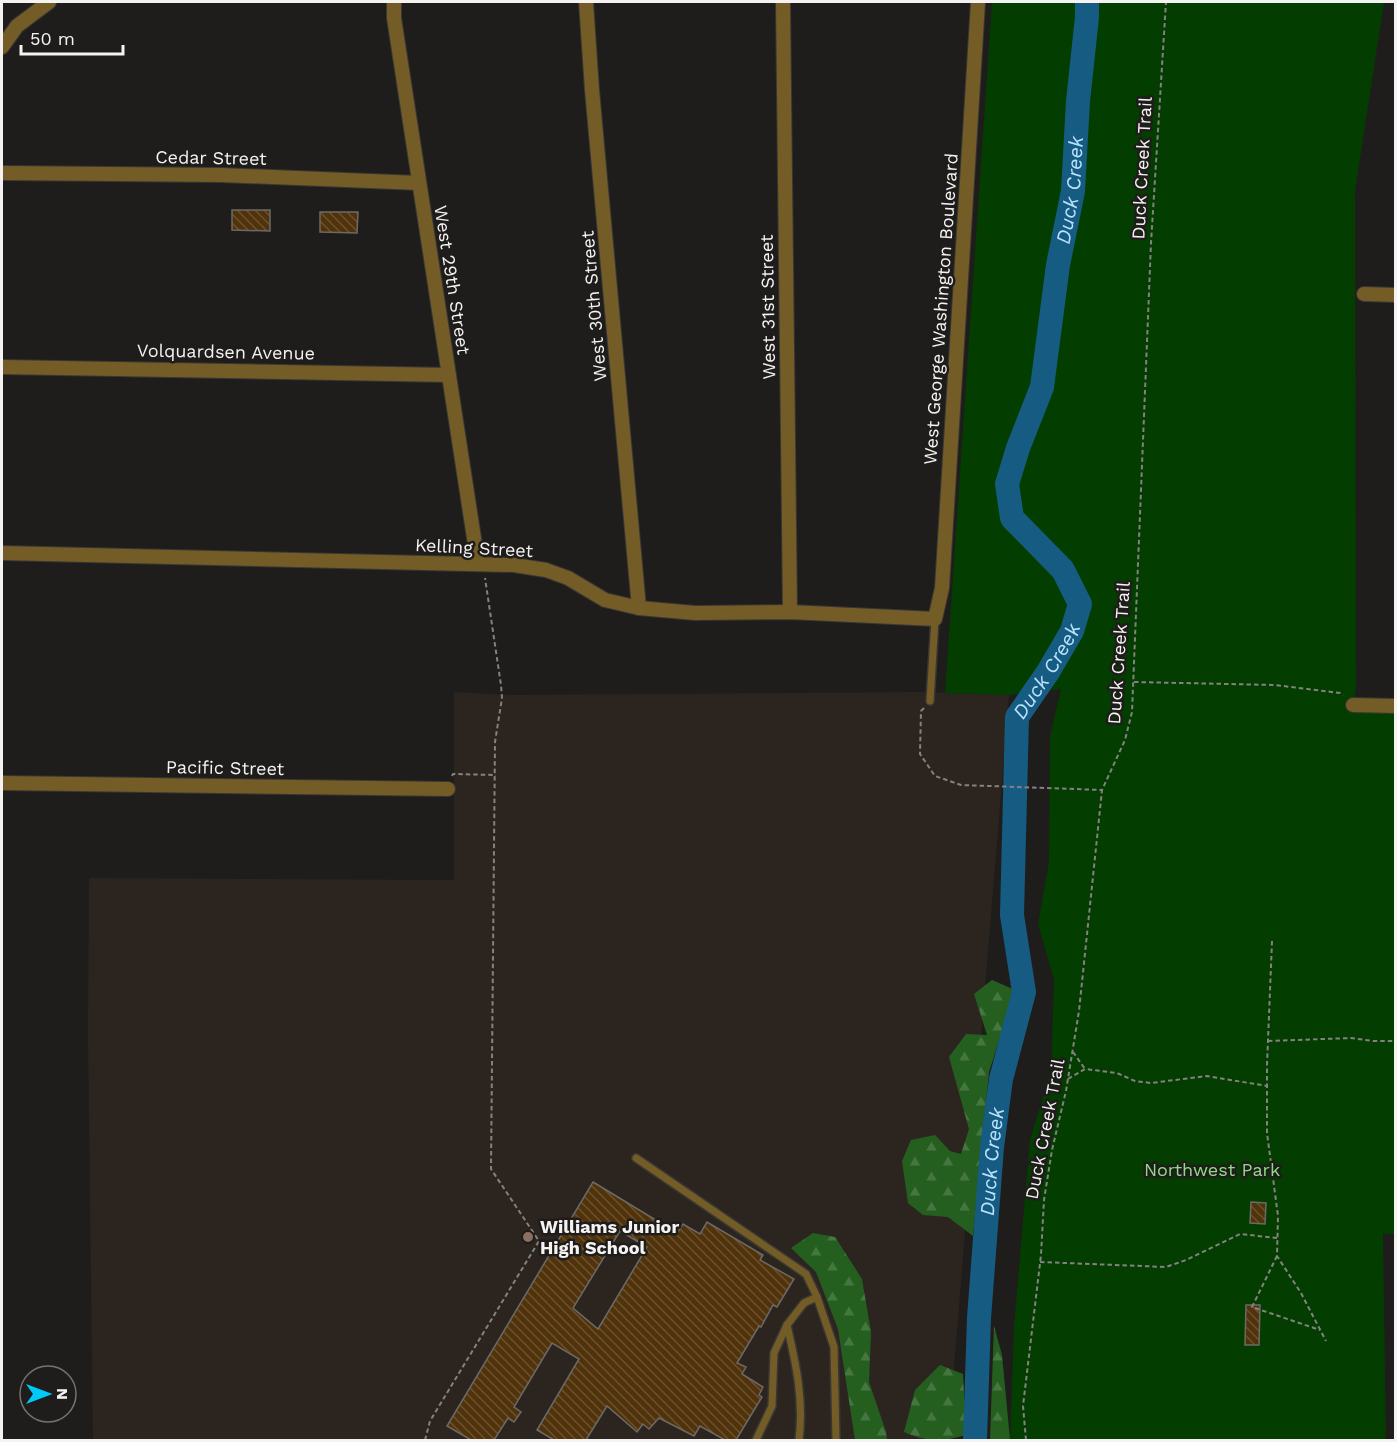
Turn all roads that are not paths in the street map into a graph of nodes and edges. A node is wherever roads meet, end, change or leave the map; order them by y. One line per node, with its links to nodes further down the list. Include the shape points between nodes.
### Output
1 (49, 2): 6 (street, via 17,26)
2 (394, 2): 8 (street, West 29th Street)
3 (586, 2): 15 (street, West 30th Street)
4 (783, 2): 16 (street, West 31st Street)
5 (978, 2): 17 (street, West George Washington Boulevard, via 942,588)
6 (2, 47)
7 (2, 173): 8 (street, Cedar Street, via 221,175)
8 (419, 183): 12 (street, West 29th Street)
9 (1364, 294): 10 (street)
10 (1395, 295)
11 (2, 367): 12 (street, Volquardsen Avenue)
12 (449, 375): 14 (street, West 29th Street)
13 (2, 554): 14 (street, Kelling Street)
14 (478, 564): 15 (street, Kelling Street, via 546,570 605,600)
15 (639, 608): 16 (street, Kelling Street, via 695,613)
16 (790, 612): 17 (street, Kelling Street)
17 (935, 619): 18 (lane)
18 (930, 701)
19 (1353, 705): 20 (street)
20 (1395, 706)
21 (2, 783): 22 (street, Pacific Street)
22 (448, 789)
23 (636, 1158): 24 (lane, via 806,1274)
24 (817, 1297): 25 (lane, via 804,1303); 28 (lane, via 834,1347)
25 (787, 1325): 26 (lane, via 774,1353 772,1406); 27 (lane, via 798,1373 802,1414)
26 (756, 1440)
27 (799, 1440)
28 (836, 1440)

